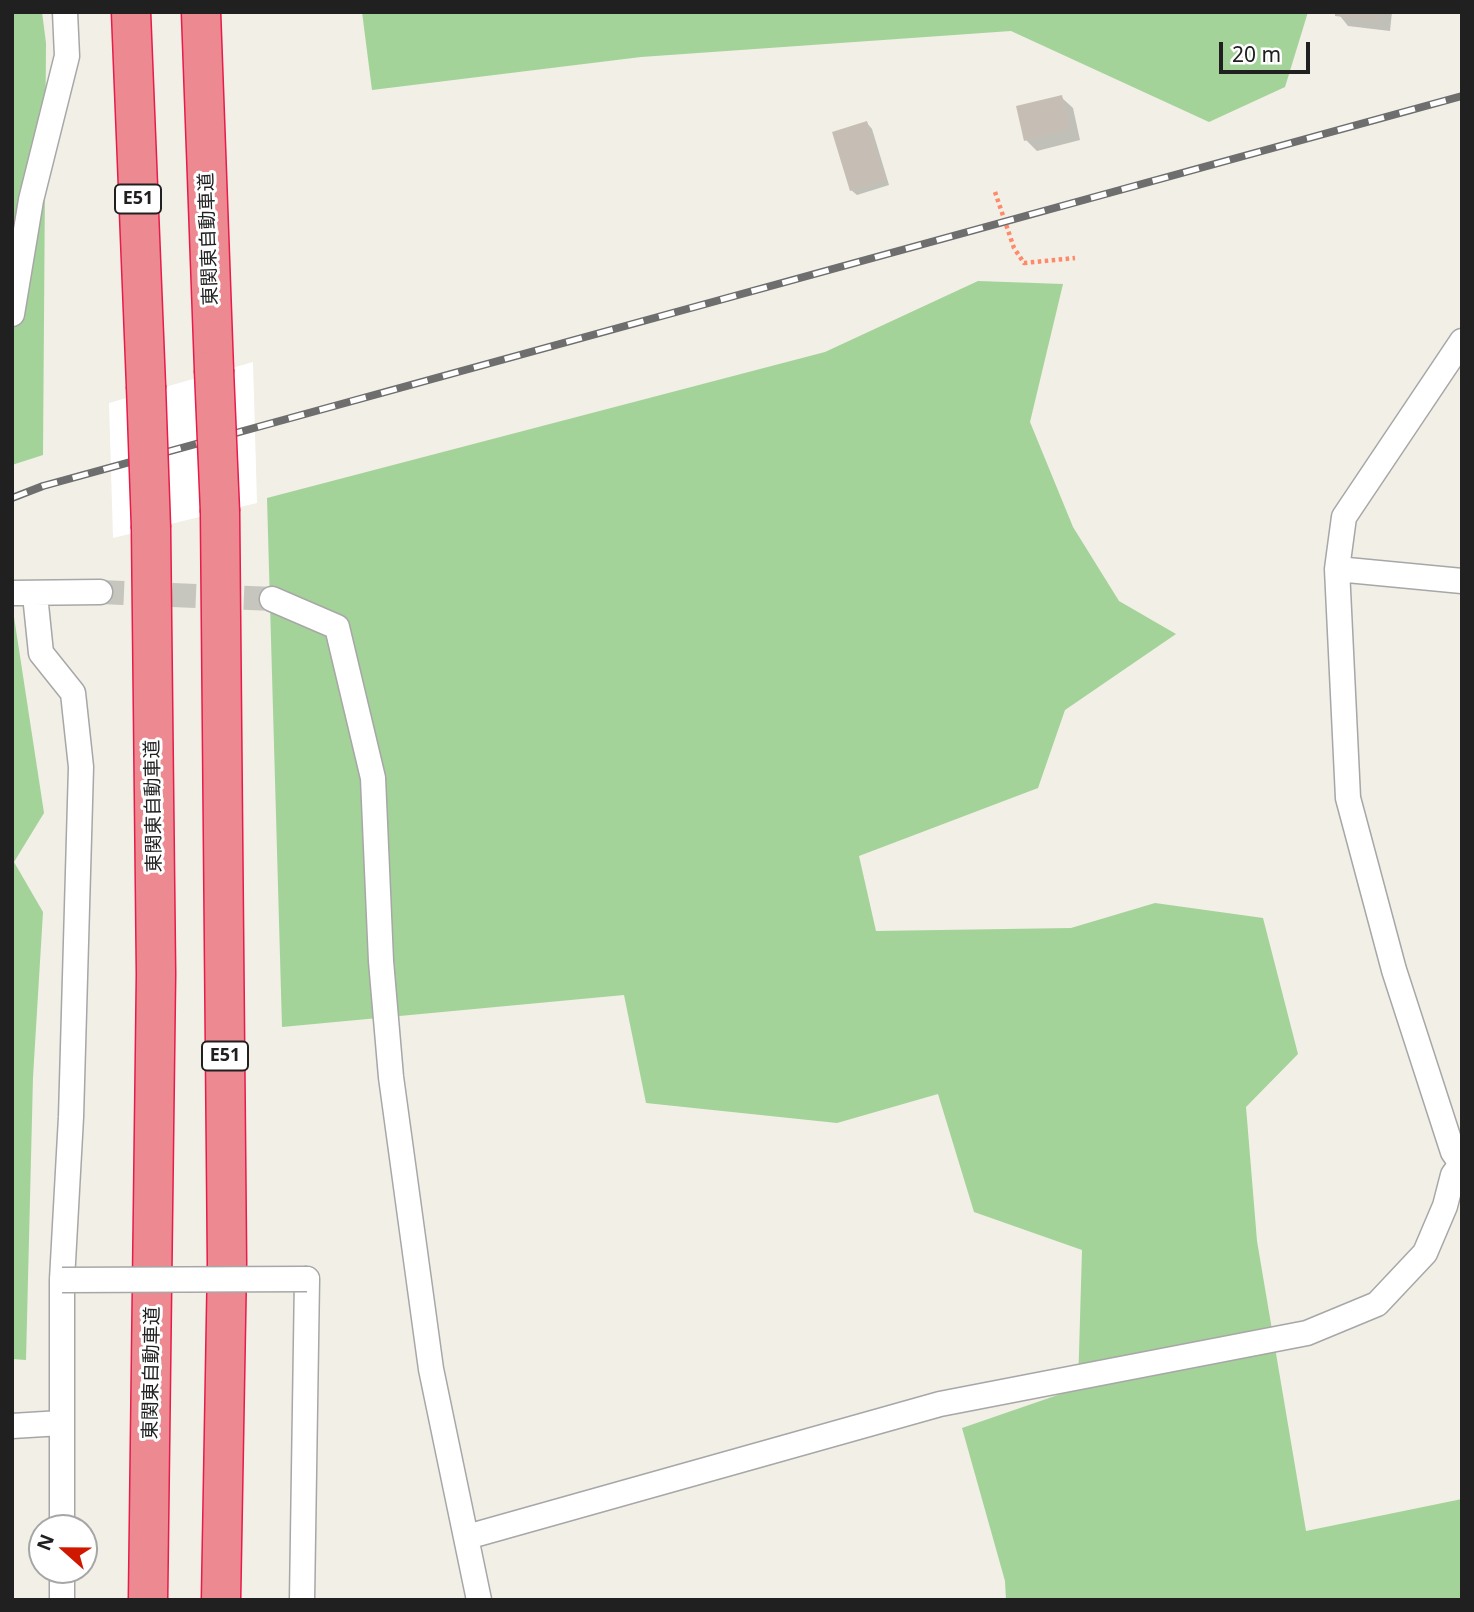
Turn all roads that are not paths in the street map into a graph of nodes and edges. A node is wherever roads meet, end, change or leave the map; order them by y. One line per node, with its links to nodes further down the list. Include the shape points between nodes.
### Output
1 (65, 12): 4 (street, via 67,56 31,200)
2 (131, 12): 17 (highway, 東関東自動車道 / E51, bridge, via 150,528 156,974)
3 (201, 12): 18 (highway, 東関東自動車道 / E51, bridge, via 220,512 227,1250)
4 (12, 314)
5 (1462, 341): 6 (street, via 1344,517)
6 (1337, 569): 7 (street); 11 (street, via 1348,798 1394,970 1453,1152)
7 (1462, 581)
8 (100, 592): 9 (street)
9 (24, 594): 12 (street, via 41,653 72,693 81,767)
10 (272, 598): 16 (street, via 337,627 373,778 391,1077 431,1369)
11 (1462, 1164): 16 (street, via 1453,1175 1425,1254 1377,1304 1307,1333 940,1404)
12 (62, 1280): 13 (street); 19 (street, bridge, via 307,1279)
13 (61, 1423): 14 (street); 15 (street)
14 (12, 1426)
15 (62, 1514)
16 (467, 1537): 20 (street)
17 (148, 1600)
18 (221, 1600)
19 (302, 1600)
20 (479, 1600)

